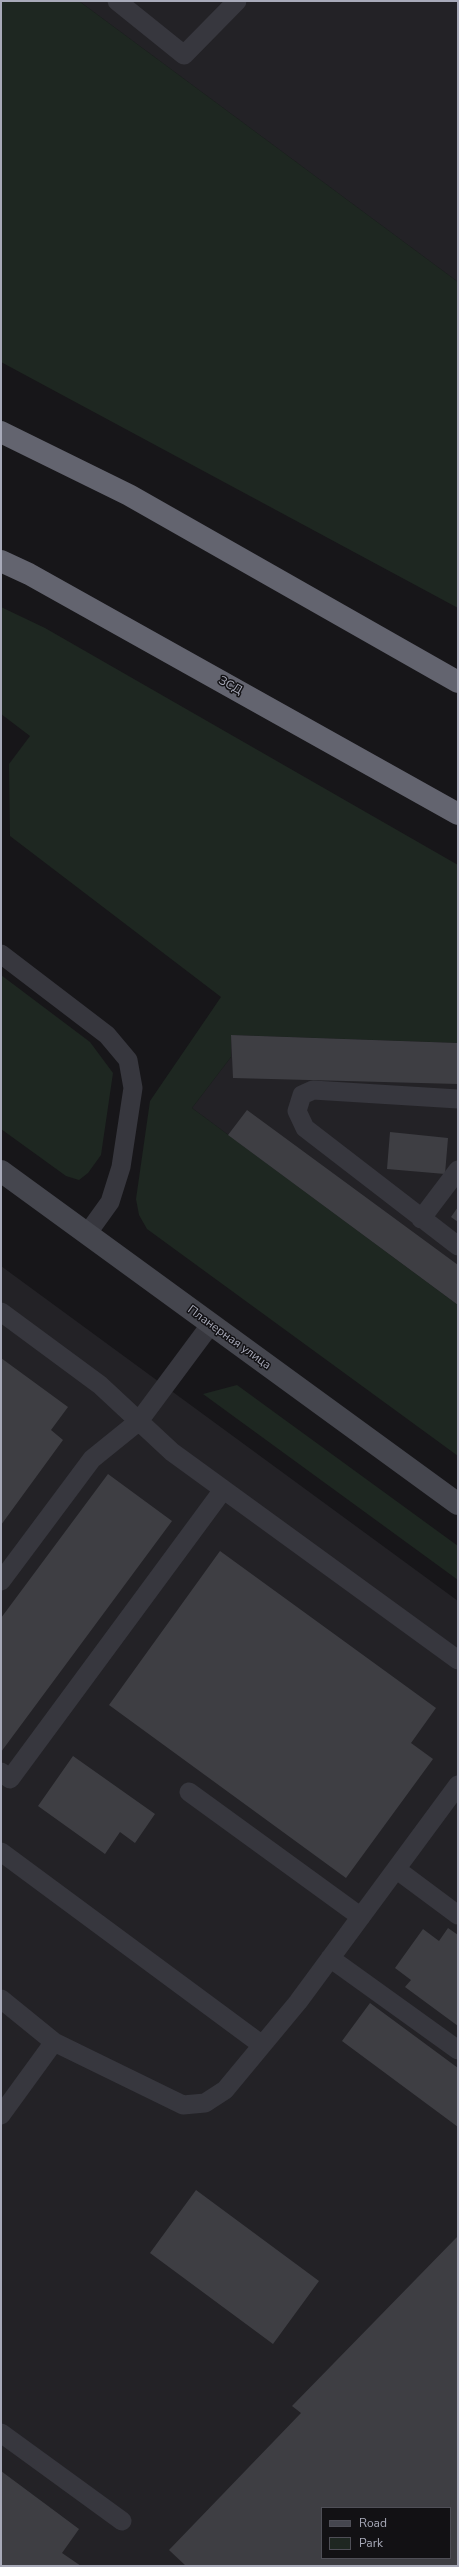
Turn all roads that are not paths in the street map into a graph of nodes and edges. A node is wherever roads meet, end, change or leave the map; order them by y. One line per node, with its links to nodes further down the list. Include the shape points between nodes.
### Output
1 (117, 1): 2 (lane, via 184,55)
2 (237, 1)
3 (1, 432): 5 (highway, via 129,495)
4 (1, 561): 6 (highway, ЗСД)
5 (458, 682)
6 (458, 814)
7 (1, 954): 12 (lane, via 106,1035 128,1060 133,1088 121,1167 110,1202)
8 (458, 1100): 11 (lane, via 313,1090 302,1095 298,1111 305,1128)
9 (458, 1170): 11 (lane)
10 (1, 1171): 12 (main road, Планерная улица)
11 (421, 1219): 13 (lane)
12 (87, 1234): 15 (main road, Планерная улица)
13 (458, 1246)
14 (1, 1312): 16 (lane, via 100,1385)
15 (211, 1324): 16 (lane); 18 (main road, Планерная улица)
16 (139, 1421): 17 (lane, via 172,1452); 19 (lane, via 92,1459)
17 (223, 1490): 20 (lane); 21 (lane, via 10,1779)
18 (458, 1504)
19 (1, 1581)
20 (458, 1660)
21 (1, 1772)
22 (458, 1785): 25 (lane)
23 (189, 1792): 27 (lane)
24 (1, 1852): 31 (lane)
25 (396, 1869): 26 (lane); 27 (lane)
26 (458, 1915)
27 (361, 1916): 28 (lane)
28 (330, 1958): 31 (lane); 32 (lane)
29 (1, 1999): 30 (lane)
30 (54, 2042): 31 (lane, via 183,2106 205,2103 225,2090); 33 (lane)
31 (262, 2045)
32 (458, 2050)
33 (1, 2115)
34 (1, 2433): 35 (lane)
35 (122, 2521)

